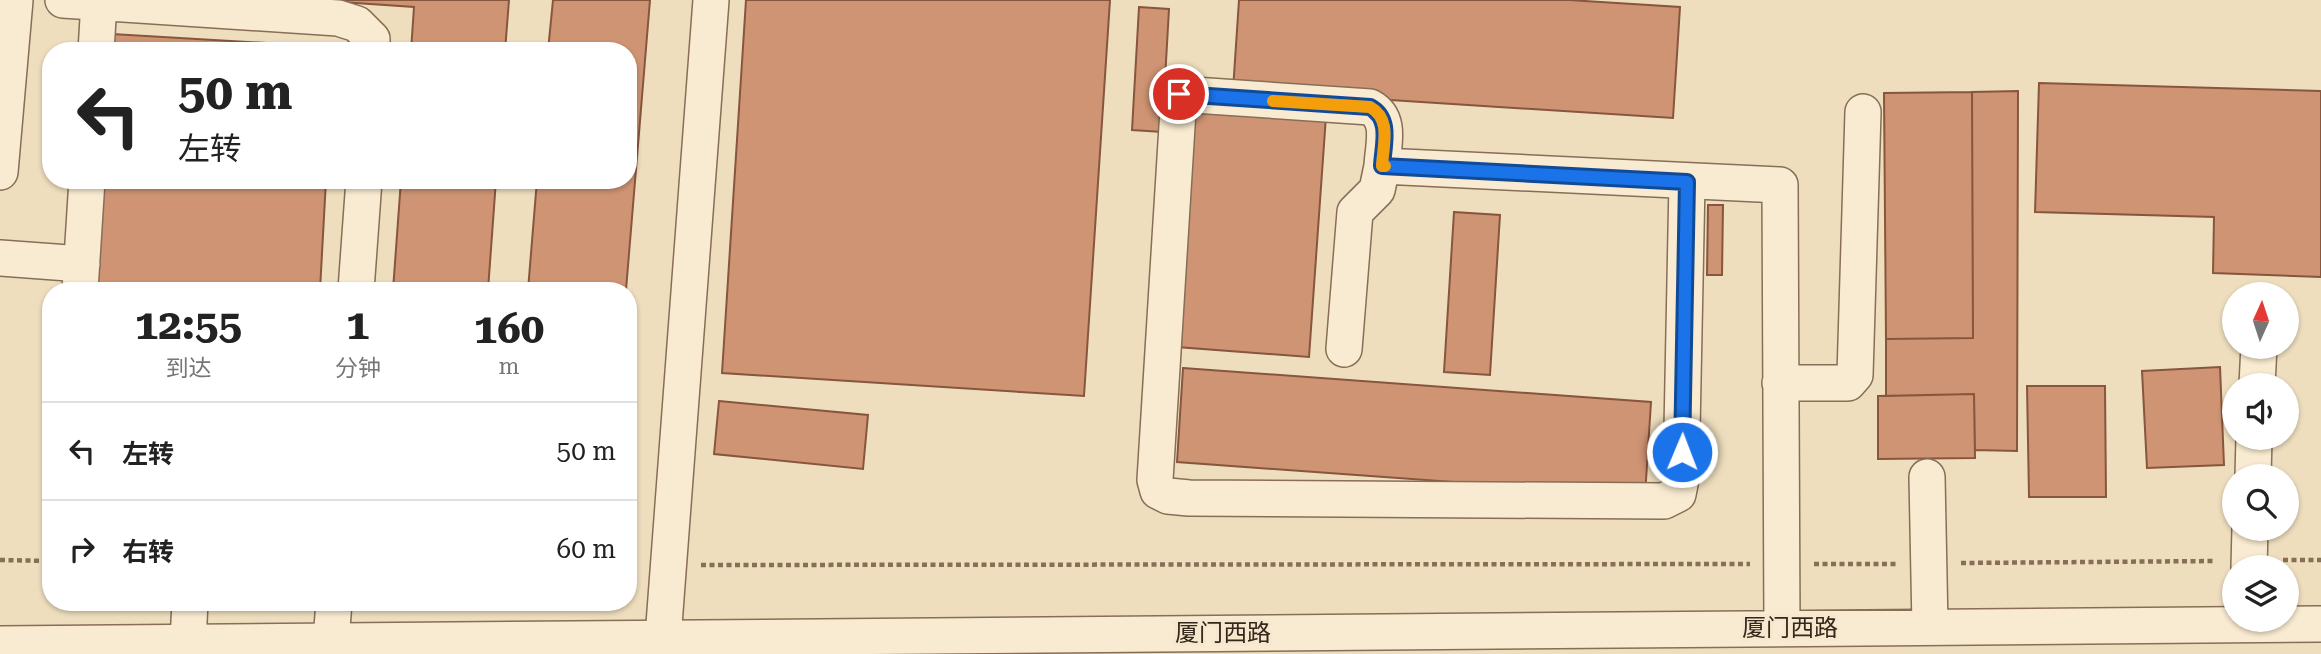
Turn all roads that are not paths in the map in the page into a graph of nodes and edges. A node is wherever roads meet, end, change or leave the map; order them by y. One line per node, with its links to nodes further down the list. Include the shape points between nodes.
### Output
1 (15, 0): 8 (street)
2 (63, 0): 4 (street)
3 (711, 0): 26 (street)
4 (99, 2): 5 (street); 6 (street, via 338,18 357,24)
5 (97, 42)
6 (372, 42)
7 (1863, 112): 18 (street, via 1855,375 1848,383)
8 (2, 121): 10 (street)
9 (1382, 166): 11 (street); 11 (street, via 1385,122 1370,107 1179,94 1155,480 1158,491 1189,498 1650,501 1678,494); 17 (street, via 1377,190 1361,203 1353,219)
10 (0, 172)
11 (1687, 182): 18 (street, via 1780,185)
12 (86, 189): 15 (street)
13 (363, 189): 16 (street)
14 (0, 258): 15 (street)
15 (81, 277)
16 (357, 282)
17 (1344, 349)
18 (1780, 383): 24 (street)
19 (1927, 477): 23 (street)
20 (190, 611): 28 (street)
21 (333, 611): 27 (street)
22 (2321, 624): 25 (street, 厦门西路)
23 (1930, 627): 24 (street, 厦门西路); 25 (street, 厦门西路)
24 (1782, 628): 26 (street, 厦门西路)
25 (2246, 633)
26 (663, 638): 27 (street, 厦门西路)
27 (331, 641): 28 (street, 厦门西路)
28 (188, 642): 29 (street, 厦门西路)
29 (0, 644)

